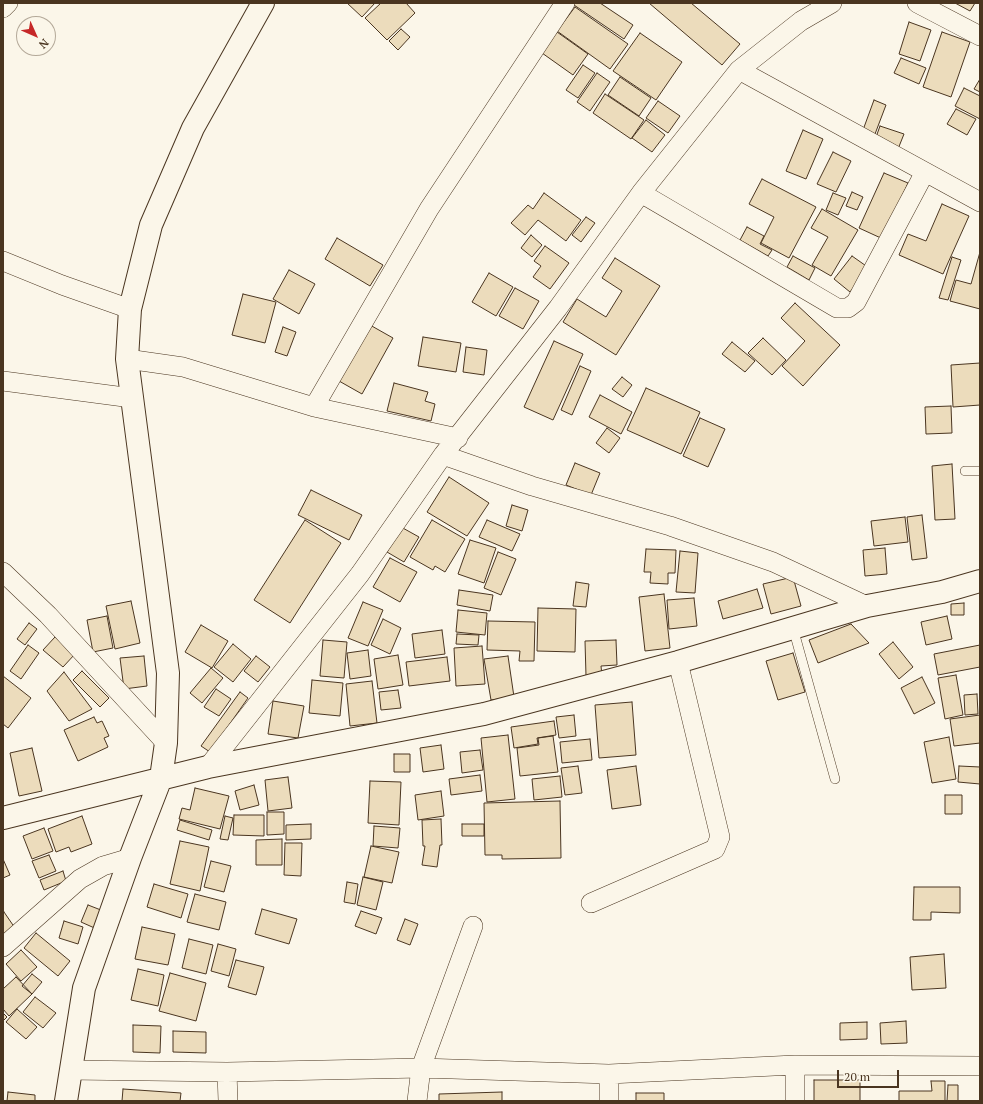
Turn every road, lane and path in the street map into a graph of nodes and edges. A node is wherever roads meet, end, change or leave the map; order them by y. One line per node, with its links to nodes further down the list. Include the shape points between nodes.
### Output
1 (8, 3): 6 (street)
2 (263, 3): 13 (street, via 193,128 151,225)
3 (565, 3): 17 (street, via 429,209)
4 (832, 3): 8 (street, via 801,21)
5 (917, 3): 7 (street)
6 (3, 8)
7 (980, 36)
8 (739, 70): 9 (street); 10 (street)
9 (925, 172): 10 (street, via 856,302 848,308 836,308); 11 (street)
10 (641, 193): 18 (street, via 558,308)
11 (980, 202)
12 (3, 261): 13 (street)
13 (130, 309): 14 (street)
14 (126, 359): 16 (street); 17 (street, via 183,367)
15 (3, 381): 16 (street)
16 (132, 398): 27 (street, via 168,673)
17 (314, 406): 18 (street)
18 (458, 438): 19 (street)
19 (443, 456): 24 (street, via 532,486 670,526 773,562); 28 (street, via 360,574)
20 (965, 471): 21 (lane)
21 (980, 471)
22 (3, 572): 27 (street, via 48,615)
23 (980, 581): 24 (street, via 942,592)
24 (867, 606): 25 (street)
25 (793, 628): 26 (street); 30 (lane)
26 (678, 662): 28 (street, via 484,714); 33 (street, via 720,837 714,849)
27 (166, 743): 29 (street)
28 (208, 767): 29 (street)
29 (161, 778): 31 (street); 32 (street)
30 (835, 779)
31 (3, 818)
32 (130, 858): 35 (street, via 103,866 80,879); 39 (street, via 84,988)
33 (591, 903)
34 (473, 926): 38 (street)
35 (3, 947)
36 (795, 1065): 37 (street); 41 (street); 46 (street)
37 (980, 1066)
38 (420, 1068): 40 (street); 41 (street); 44 (street)
39 (70, 1070): 40 (street); 42 (street)
40 (227, 1072): 43 (street)
41 (609, 1074): 45 (street)
42 (66, 1101)
43 (228, 1101)
44 (417, 1101)
45 (609, 1101)
46 (795, 1101)

